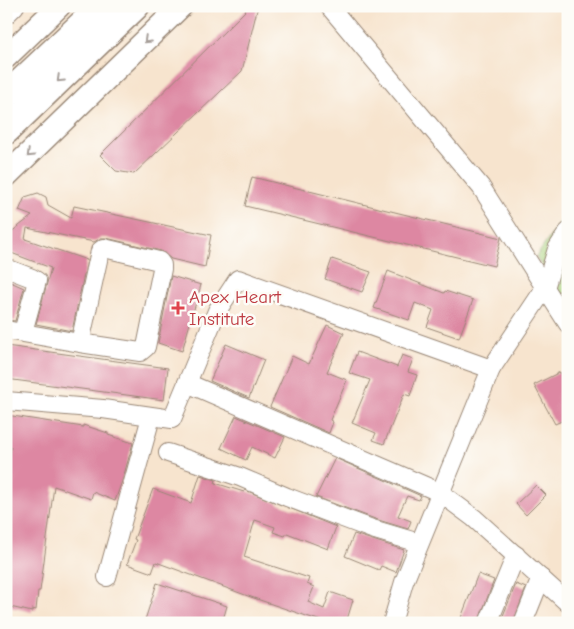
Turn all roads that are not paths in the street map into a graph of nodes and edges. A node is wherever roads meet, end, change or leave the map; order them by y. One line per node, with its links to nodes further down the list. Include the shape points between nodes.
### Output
1 (16, 6): 7 (street)
2 (59, 6): 8 (main road)
3 (101, 6): 9 (highway)
4 (136, 6): 10 (highway, one-way to 10)
5 (182, 6): 11 (main road, one-way to 11)
6 (329, 6): 14 (street, via 481,187)
7 (6, 15)
8 (6, 57)
9 (6, 96)
10 (6, 131)
11 (6, 176)
12 (568, 232): 14 (street, via 557,249)
13 (6, 268): 16 (street, via 37,281)
14 (545, 288): 15 (street); 18 (street)
15 (568, 324)
16 (15, 331): 17 (street)
17 (80, 343): 17 (street, via 144,350 162,268 159,261 104,248 100,251)
18 (491, 368): 19 (street, via 238,278 218,311); 23 (street)
19 (188, 383): 21 (street, via 172,420); 23 (street)
20 (6, 401): 21 (street)
21 (151, 416): 26 (street)
22 (168, 453): 24 (street, via 240,477 372,529)
23 (440, 492): 24 (street); 25 (street)
24 (419, 543): 29 (street)
25 (516, 555): 27 (street); 30 (street)
26 (107, 577)
27 (541, 578): 28 (street); 31 (street)
28 (568, 603)
29 (392, 623)
30 (488, 623)
31 (523, 623)

